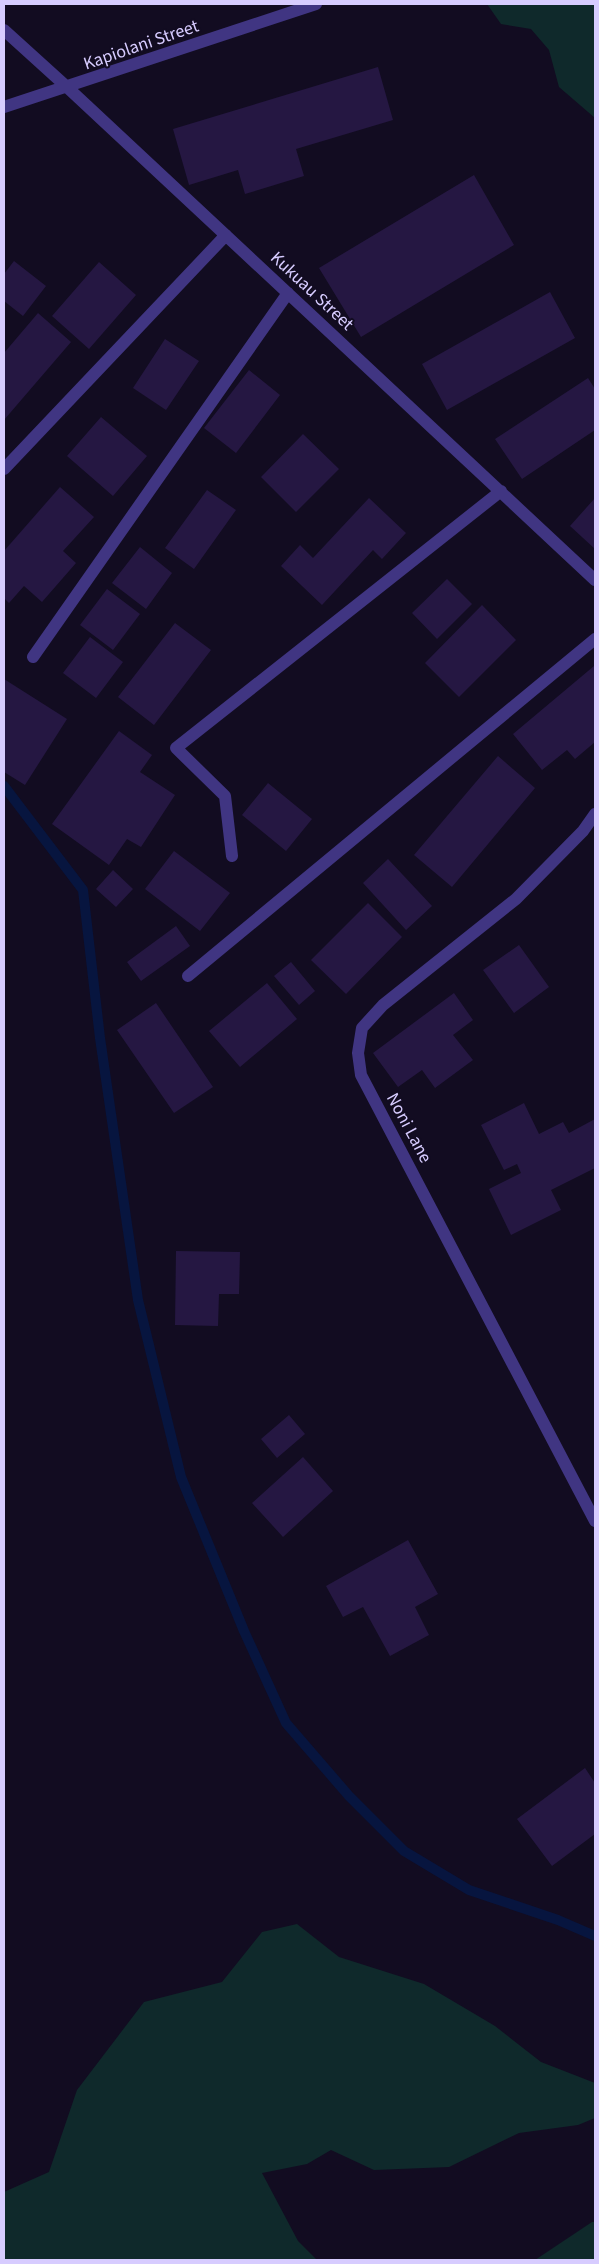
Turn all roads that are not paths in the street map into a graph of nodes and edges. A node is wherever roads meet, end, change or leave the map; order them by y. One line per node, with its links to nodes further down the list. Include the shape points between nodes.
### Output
1 (316, 4): 3 (street, Kapiolani Street)
2 (4, 30): 3 (street, Kukuau Street)
3 (68, 88): 4 (street, Kapiolani Street); 5 (street, Kukuau Street)
4 (4, 107)
5 (226, 235): 6 (street, Kukuau Street); 7 (street)
6 (288, 293): 8 (street, Kukuau Street); 11 (street)
7 (4, 469)
8 (501, 491): 9 (street, Kukuau Street); 13 (street, via 176,748 225,796)
9 (595, 580)
10 (595, 639): 14 (street)
11 (33, 657)
12 (595, 814): 15 (street, Noni Lane, via 583,831 516,899 383,1005 362,1028 358,1053 361,1075)
13 (232, 856)
14 (188, 976)
15 (595, 1521)

